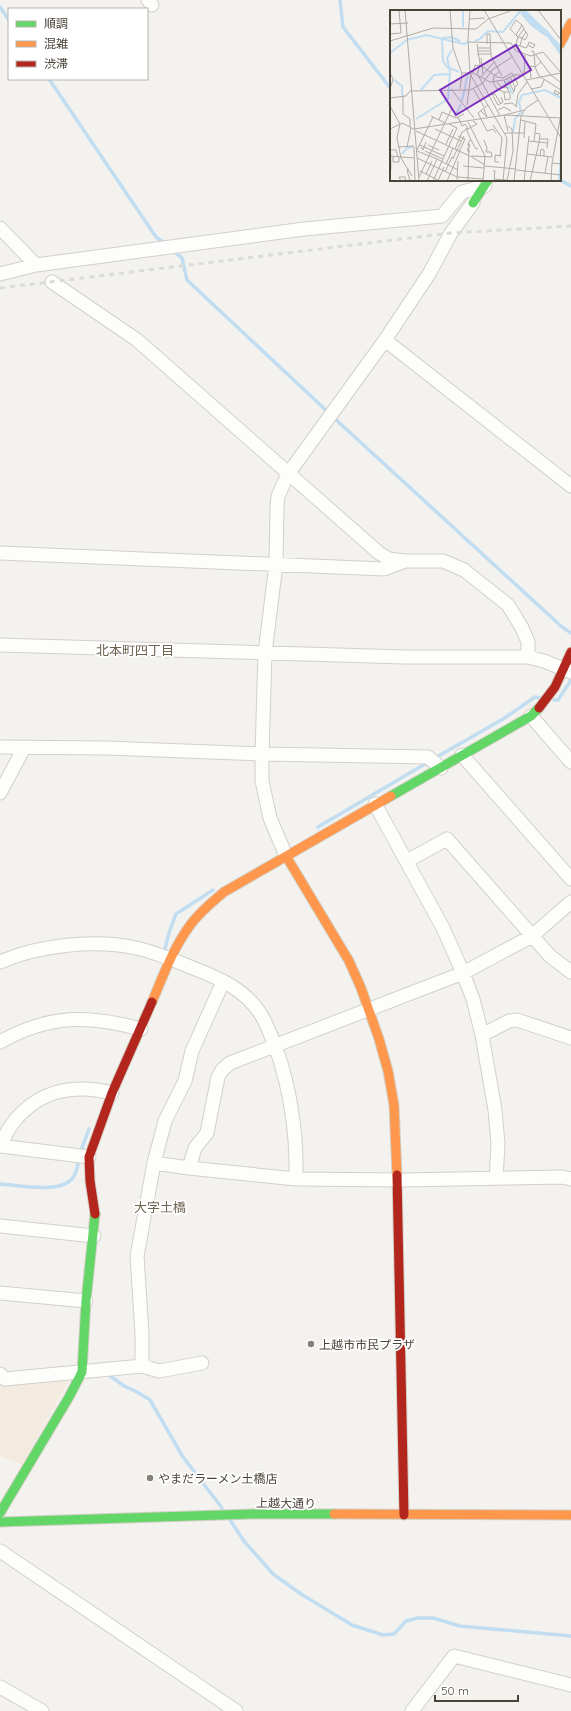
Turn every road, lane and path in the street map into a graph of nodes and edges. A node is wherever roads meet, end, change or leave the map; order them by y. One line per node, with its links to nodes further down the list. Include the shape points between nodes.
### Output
1 (571, 23): 2 (street)
2 (561, 42)
3 (487, 183): 4 (street); 6 (street, via 462,192 442,216 304,229)
4 (473, 203): 9 (street, via 451,233 429,274)
5 (0, 228): 6 (street)
6 (36, 265): 7 (street)
7 (0, 274)
8 (52, 282): 10 (street, via 137,340)
9 (385, 340): 10 (street); 11 (street)
10 (288, 474): 13 (street, via 380,553 389,559); 14 (street, via 278,496)
11 (571, 486)
12 (0, 553): 14 (street)
13 (405, 561): 14 (street, via 384,569); 18 (street, via 443,561 464,570 508,605 528,642)
14 (276, 564): 17 (street)
15 (0, 645): 17 (street)
16 (571, 652): 19 (street)
17 (265, 653): 18 (street); 23 (street)
18 (528, 657): 19 (street)
19 (568, 671): 20 (street)
20 (531, 716): 24 (street); 25 (street)
21 (0, 747): 22 (street)
22 (24, 748): 23 (street, via 107,748); 27 (street)
23 (262, 754): 26 (street, via 428,757); 29 (street, via 262,781 270,818)
24 (462, 755): 26 (street); 31 (street)
25 (571, 762)
26 (441, 768): 28 (street)
27 (0, 792)
28 (375, 804): 29 (street); 30 (street)
29 (286, 856): 34 (street, via 212,901 190,925); 39 (street, via 349,961)
30 (407, 861): 33 (street, via 447,839); 37 (street, via 443,928)
31 (571, 879)
32 (571, 902): 33 (street)
33 (532, 936): 36 (street, via 550,956); 37 (street)
34 (170, 959): 35 (street, via 138,948 96,944 50,948); 38 (street); 40 (street)
35 (0, 962)
36 (571, 972)
37 (463, 973): 39 (street); 41 (street)
38 (223, 982): 44 (street, via 236,988 250,1000 268,1027); 48 (street, via 192,1051 185,1081 165,1121)
39 (369, 1009): 44 (street); 53 (street, via 388,1071 394,1105)
40 (141, 1029): 43 (street, via 99,1020 64,1020 28,1028); 45 (street)
41 (482, 1035): 42 (street, via 509,1021 517,1020); 50 (street, via 496,1110)
42 (571, 1038)
43 (0, 1042)
44 (275, 1046): 49 (street, via 230,1063 222,1070 218,1078 207,1134 195,1148); 51 (street, via 290,1095 296,1138)
45 (112, 1093): 46 (street, via 79,1088 50,1094 26,1108 8,1129); 47 (street)
46 (1, 1146): 47 (street)
47 (90, 1157): 55 (street, via 90,1181 95,1211)
48 (154, 1163): 49 (street); 59 (street, via 137,1256)
49 (189, 1168): 51 (street)
50 (496, 1178): 52 (street); 53 (street)
51 (296, 1179): 53 (street)
52 (571, 1179)
53 (396, 1180): 63 (street)
54 (0, 1226): 55 (street)
55 (94, 1236): 57 (street)
56 (0, 1293): 57 (street)
57 (86, 1301): 60 (street)
58 (202, 1363): 59 (street, via 159,1371)
59 (142, 1366): 60 (street)
60 (82, 1372): 61 (street, via 5,1379); 62 (street)
61 (0, 1374)
62 (0, 1513)
63 (404, 1515): 64 (street, 上越大通り); 65 (street, 上越大通り, via 253,1514)
64 (571, 1515)
65 (0, 1522)
66 (0, 1551): 70 (street)
67 (571, 1685): 71 (street, via 454,1656)
68 (0, 1687): 69 (street)
69 (42, 1711)
70 (236, 1711)
71 (412, 1711)

